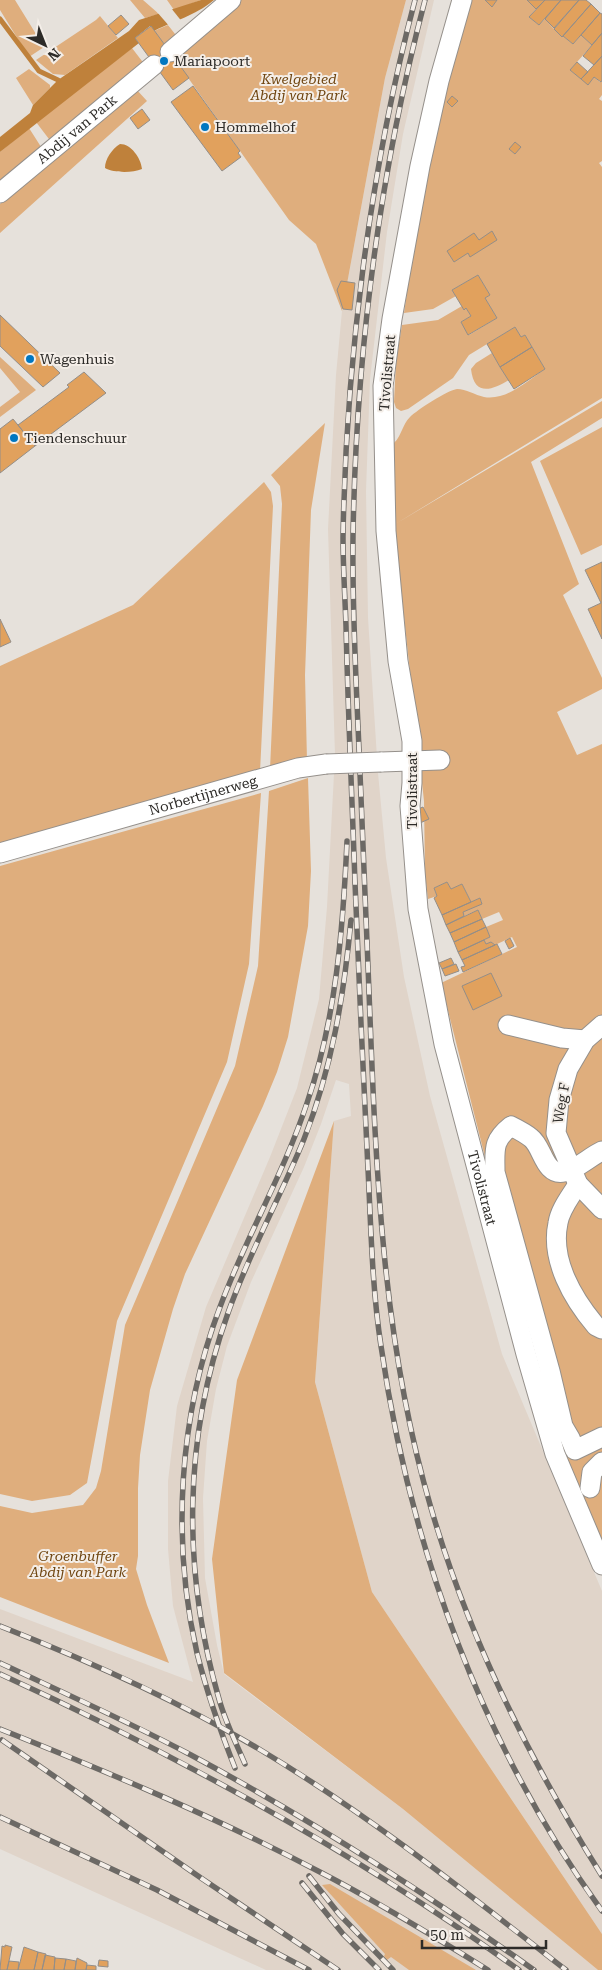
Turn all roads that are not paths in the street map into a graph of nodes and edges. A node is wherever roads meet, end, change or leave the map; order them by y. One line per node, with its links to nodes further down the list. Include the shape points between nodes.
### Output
1 (231, 0): 3 (street)
2 (462, 0): 7 (street, Tivolistraat, via 420,166 383,386 386,531 398,661 412,741)
3 (170, 52)
4 (154, 65): 5 (street, Abdij van Park)
5 (0, 193)
6 (440, 760): 7 (street, Norbertijnerweg)
7 (412, 761): 8 (street, Norbertijnerweg, bridge, via 298,768); 19 (street, Tivolistraat, via 410,806 418,909 444,1044 554,1454)
8 (0, 853)
9 (602, 1025): 11 (street, Weg F)
10 (508, 1026): 11 (street)
11 (585, 1040): 13 (street, Weg F, via 568,1069 557,1116 556,1133)
12 (602, 1151): 13 (street)
13 (574, 1177): 14 (street, Weg F); 15 (street, via 558,1222 557,1250 572,1294 596,1326); 16 (street, via 550,1168 539,1146 511,1126 497,1140 496,1172 562,1426 575,1450)
14 (602, 1209)
15 (602, 1329)
16 (602, 1437)
17 (602, 1462): 18 (street, via 592,1472)
18 (590, 1488)
19 (602, 1565)

